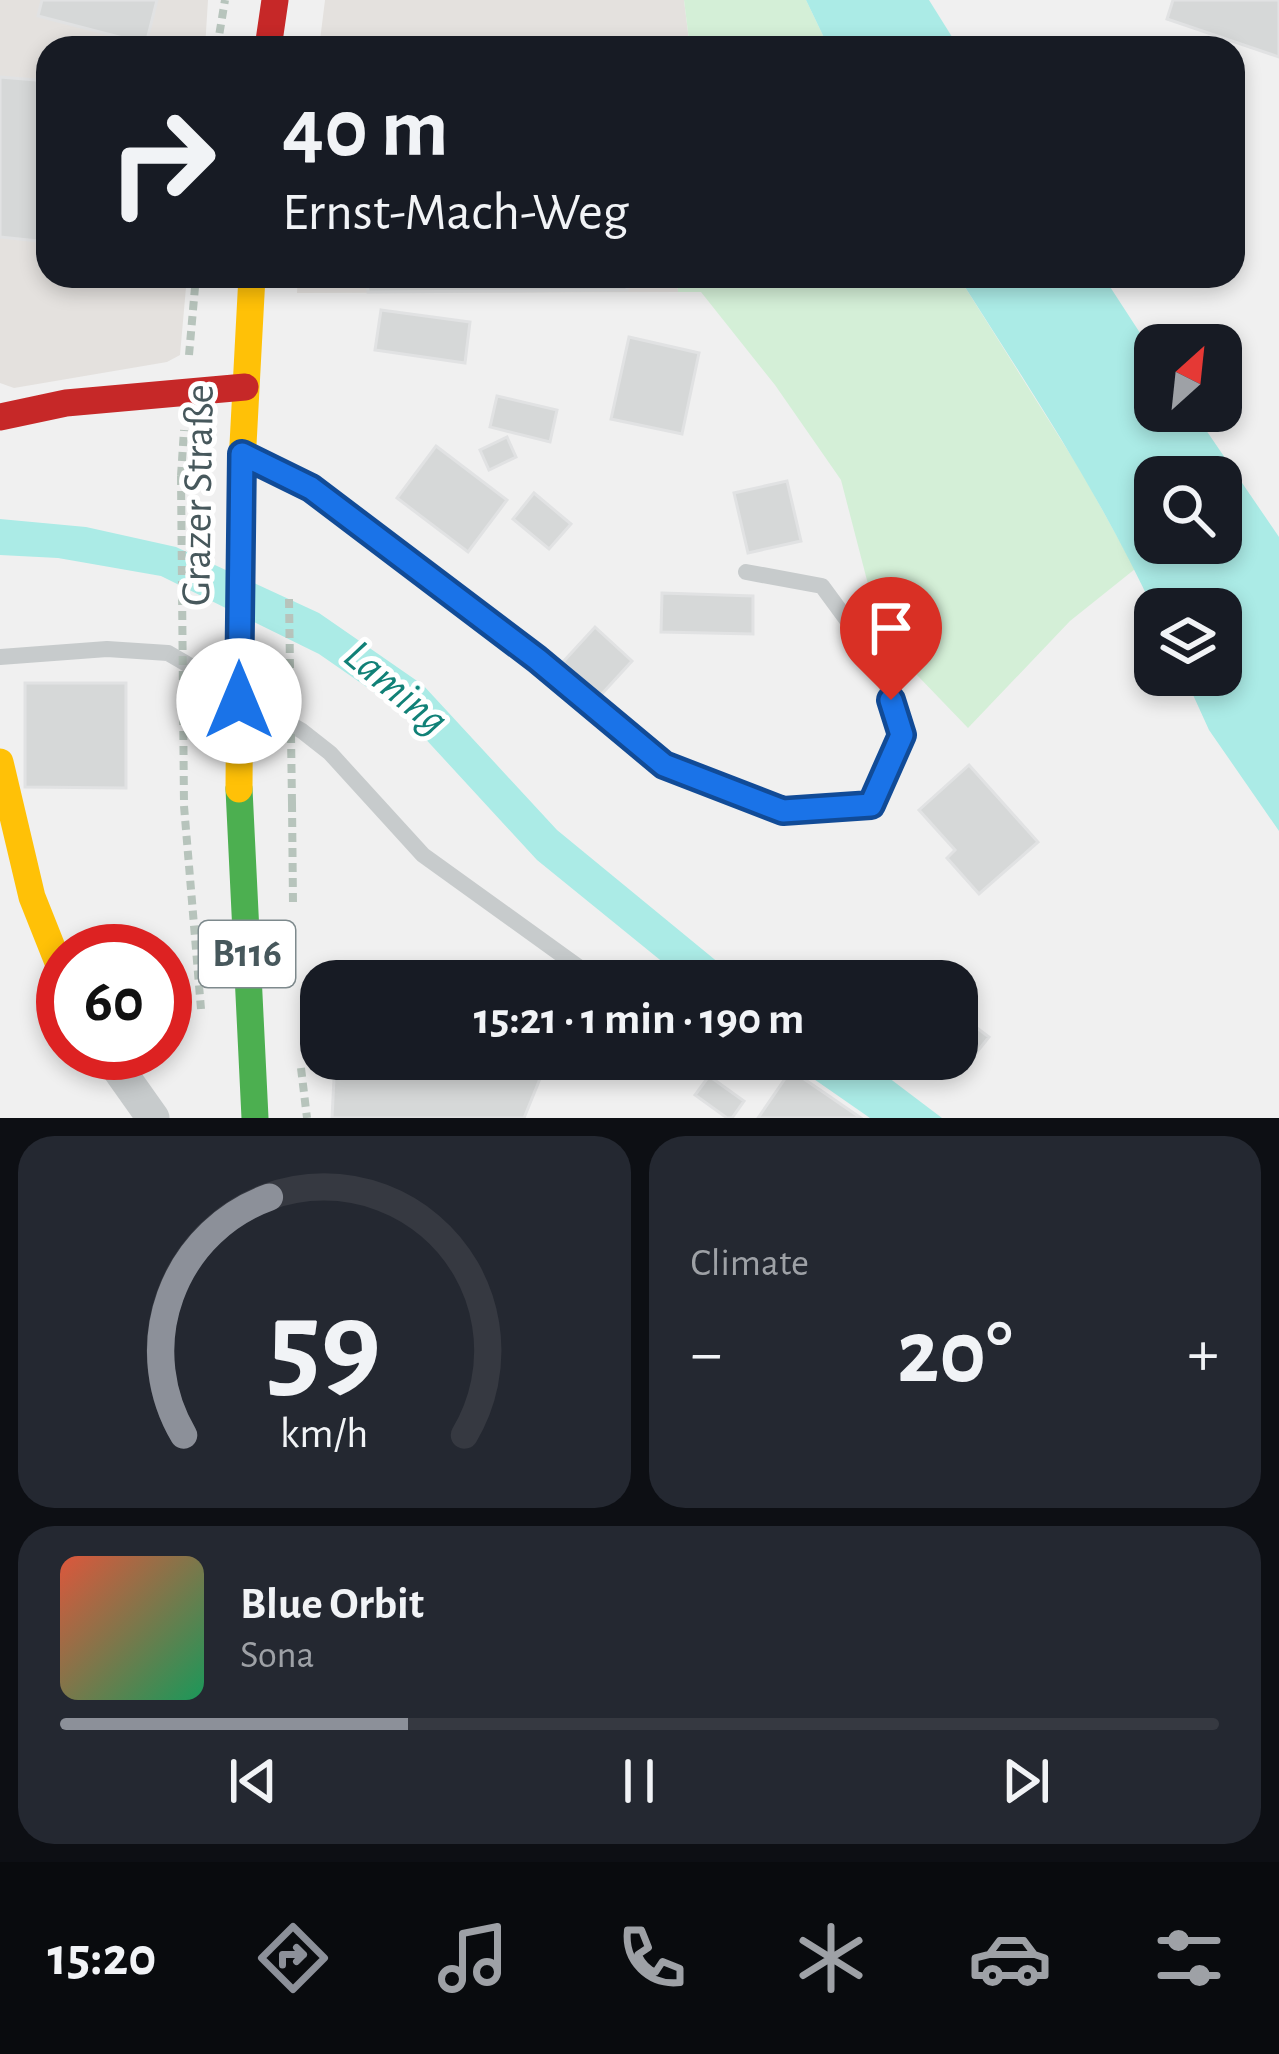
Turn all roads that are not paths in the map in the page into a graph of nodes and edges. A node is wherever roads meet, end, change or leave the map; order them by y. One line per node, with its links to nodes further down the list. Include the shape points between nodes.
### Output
1 (275, 0): 2 (main road)
2 (270, 36)
3 (251, 288): 4 (main road, Grazer Straße / B116)
4 (244, 387): 5 (main road); 6 (main road, Grazer Straße / B116)
5 (0, 417)
6 (242, 468): 7 (lane, via 311,488 664,765 783,811 871,805 902,735 880,665 822,586); 14 (main road, Grazer Straße / B116, bridge, via 239,789)
7 (746, 572)
8 (0, 657): 11 (lane, via 168,653 302,731 423,855)
9 (0, 762): 10 (main road)
10 (40, 924)
11 (569, 960)
12 (126, 1080): 13 (street)
13 (153, 1118)
14 (254, 1118)

